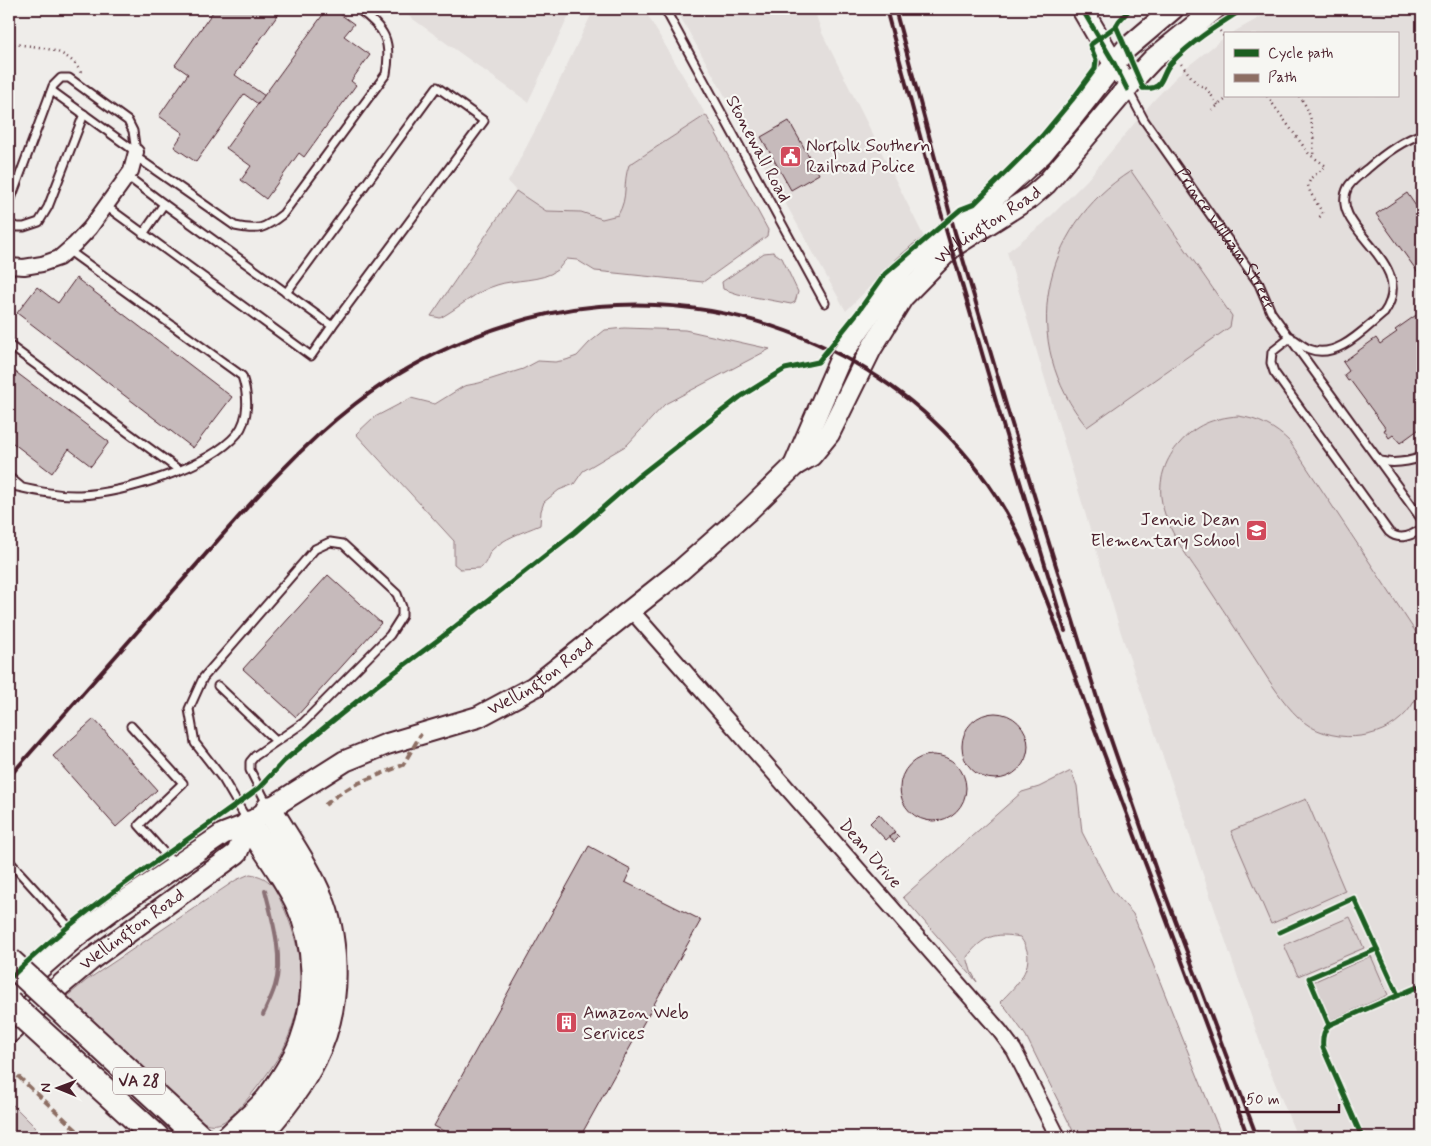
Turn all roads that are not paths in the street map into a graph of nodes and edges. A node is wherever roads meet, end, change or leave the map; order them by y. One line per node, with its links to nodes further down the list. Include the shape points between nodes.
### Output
1 (358, 9): 11 (lane, via 373,19 384,34 389,56 386,74 283,214 267,227 250,229 236,226)
2 (665, 9): 21 (lane, Stonewall Road)
3 (1082, 9): 6 (main road, Prince William Street)
4 (1173, 9): 6 (main road, Wellington Road, via 1133,42)
5 (1219, 15): 7 (main road, Wellington Road, via 1153,60)
6 (1114, 63): 7 (main road, Prince William Street); 27 (main road, Wellington Road, via 1042,154 986,204 912,261 886,290 842,355)
7 (1127, 89): 23 (lane, Prince William Street, via 1144,120 1259,284 1269,308); 27 (main road, Wellington Road, via 1046,184 952,247 917,281 903,297 871,349 829,434 812,456)
8 (52, 91): 9 (lane); 11 (lane, via 57,81 69,78 128,121 133,131); 13 (lane)
9 (84, 114): 11 (lane); 16 (lane, via 48,208 39,222 24,227)
10 (1422, 134): 23 (lane, via 1399,144 1352,183 1344,204 1350,218 1390,275 1393,289 1388,308 1350,340 1334,349 1307,349)
11 (136, 154): 12 (street)
12 (127, 176): 14 (lane); 15 (street)
13 (9, 204)
14 (164, 204): 17 (lane); 20 (lane)
15 (106, 206): 17 (lane); 18 (street)
16 (9, 224)
17 (143, 234): 22 (lane, via 311,356)
18 (68, 250): 19 (street, via 42,264); 28 (lane, via 242,376 247,390 247,406 238,434 216,452)
19 (9, 266)
20 (286, 293): 22 (lane); 22 (lane, via 437,87 484,121)
21 (825, 303)
22 (332, 326)
23 (1291, 337): 26 (lane, Prince William Street); 33 (lane, via 1272,352 1274,372 1389,532 1403,537)
24 (9, 345): 28 (lane)
25 (1422, 457): 26 (lane, via 1405,462)
26 (1380, 461): 32 (lane, Prince William Street)
27 (794, 466): 34 (main road, Wellington Road, via 750,510)
28 (179, 470): 31 (lane, via 107,493 56,494)
29 (9, 477): 31 (lane)
30 (9, 485): 31 (lane)
31 (22, 488)
32 (1422, 520)
33 (1422, 528)
34 (631, 610): 38 (main road, Wellington Road, via 534,687 478,717 359,754); 51 (street, Dean Drive, via 1003,1035 1014,1050)
35 (218, 686): 37 (lane)
36 (131, 726): 41 (lane, via 183,783 139,825)
37 (276, 741): 38 (lane, via 250,762 250,770); 39 (lane, via 303,723 390,636 402,616 397,594 343,544 330,542 315,549 203,678 189,709 195,743 223,779)
38 (269, 809): 39 (main road, Wellington Road); 50 (highway, via 320,899 331,940 333,990 327,1026 313,1063 293,1094)
39 (250, 824): 41 (main road, Wellington Road, via 223,834); 46 (main road, Wellington Road, via 237,853 93,958); 49 (highway, via 290,888 305,919 313,956 314,989 303,1042 285,1074 267,1101)
40 (9, 861): 42 (lane)
41 (176, 866): 42 (main road, Wellington Road)
42 (77, 936): 44 (main road, Wellington Road)
43 (9, 961): 48 (highway, VA 28, bridge)
44 (9, 995)
45 (9, 1003): 47 (highway, VA 28, bridge)
46 (9, 1033)
47 (156, 1137)
48 (199, 1137)
49 (230, 1137)
50 (257, 1137)
51 (1058, 1137)

